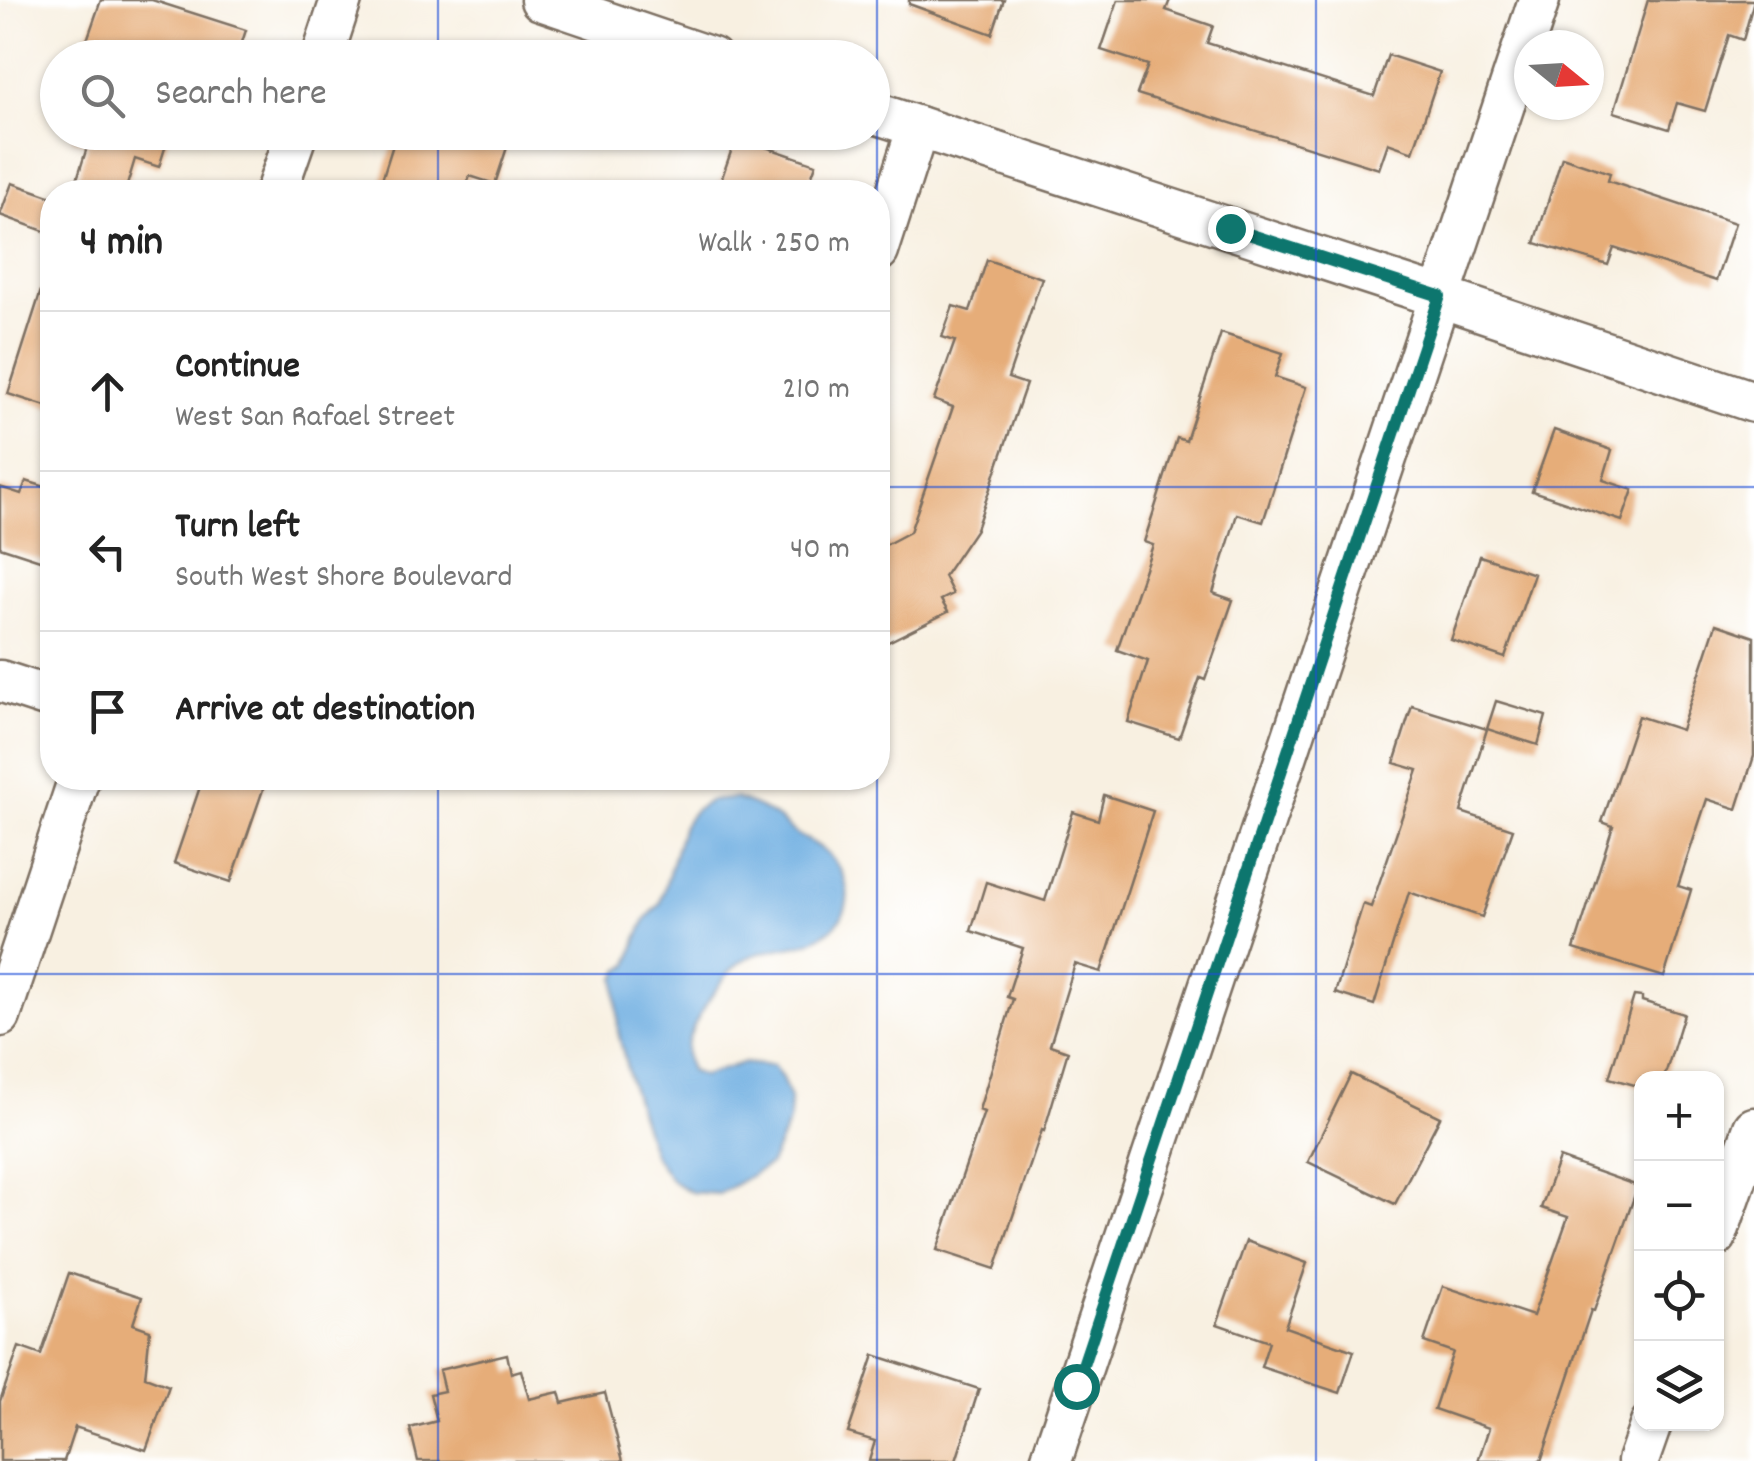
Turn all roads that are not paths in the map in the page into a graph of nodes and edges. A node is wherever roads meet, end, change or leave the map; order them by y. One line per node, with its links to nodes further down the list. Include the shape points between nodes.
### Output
1 (342, 0): 4 (street)
2 (540, 0): 5 (street)
3 (1539, 0): 11 (street)
4 (328, 40)
5 (659, 40)
6 (890, 118): 7 (street)
7 (918, 127): 10 (street); 11 (street)
8 (291, 150): 9 (street)
9 (280, 180)
10 (890, 214)
11 (1440, 296): 12 (street); 20 (street)
12 (1754, 402)
13 (0, 681): 14 (street)
14 (40, 694)
15 (75, 790): 16 (street)
16 (0, 1016)
17 (1754, 1128): 18 (street)
18 (1724, 1213)
19 (1649, 1431): 21 (street)
20 (1051, 1461)
21 (1638, 1461)

